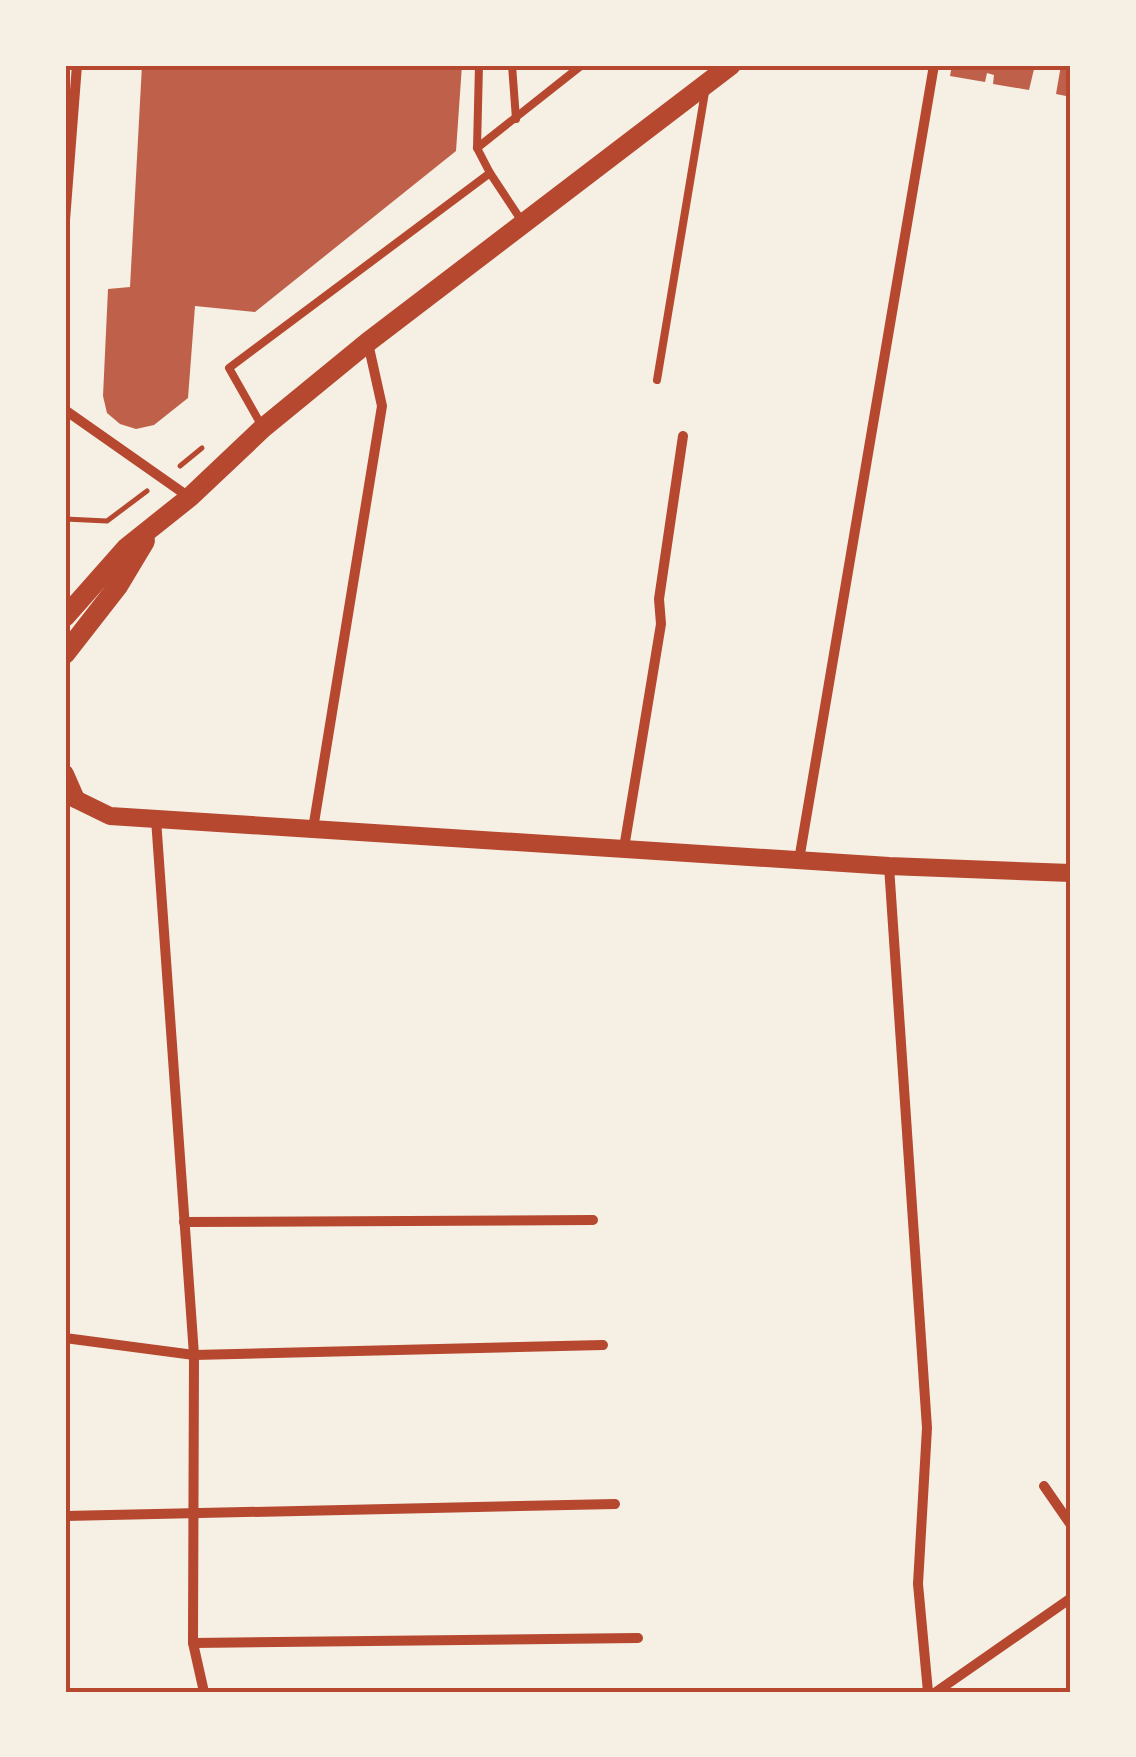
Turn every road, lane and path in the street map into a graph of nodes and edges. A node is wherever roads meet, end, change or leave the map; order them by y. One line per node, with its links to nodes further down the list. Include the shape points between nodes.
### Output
1 (77, 65): 11 (street)
2 (479, 65): 9 (lane)
3 (512, 65): 8 (lane)
4 (582, 65): 8 (lane)
5 (730, 65): 7 (main road)
6 (934, 65): 27 (street)
7 (706, 75): 12 (main road); 14 (lane)
8 (516, 118): 9 (lane)
9 (476, 148): 10 (lane)
10 (490, 173): 12 (lane); 16 (lane, via 229,368)
11 (65, 220)
12 (524, 223): 13 (main road)
13 (368, 342): 16 (main road); 25 (street, via 382,406)
14 (657, 380)
15 (65, 410): 18 (street)
16 (263, 428): 18 (main road)
17 (683, 436): 26 (street)
18 (190, 497): 19 (main road)
19 (151, 531): 20 (main road, via 126,548); 21 (main road)
20 (65, 617)
21 (65, 654)
22 (65, 774): 23 (street)
23 (71, 796): 24 (street, via 110,816)
24 (156, 819): 25 (street); 31 (street)
25 (313, 829): 26 (street)
26 (624, 848): 27 (street)
27 (799, 860): 28 (street)
28 (889, 866): 29 (street); 44 (street, via 927,1428 918,1584)
29 (1071, 873)
30 (593, 1220): 31 (street)
31 (184, 1222): 34 (street)
32 (65, 1338): 34 (street)
33 (603, 1345): 34 (street)
34 (194, 1355): 37 (street)
35 (1044, 1486): 39 (street)
36 (615, 1504): 37 (street)
37 (195, 1515): 38 (street); 42 (street)
38 (65, 1516)
39 (1071, 1524)
40 (1071, 1598): 45 (street)
41 (638, 1638): 42 (street)
42 (193, 1643): 43 (street)
43 (204, 1692)
44 (928, 1692)
45 (936, 1692)

